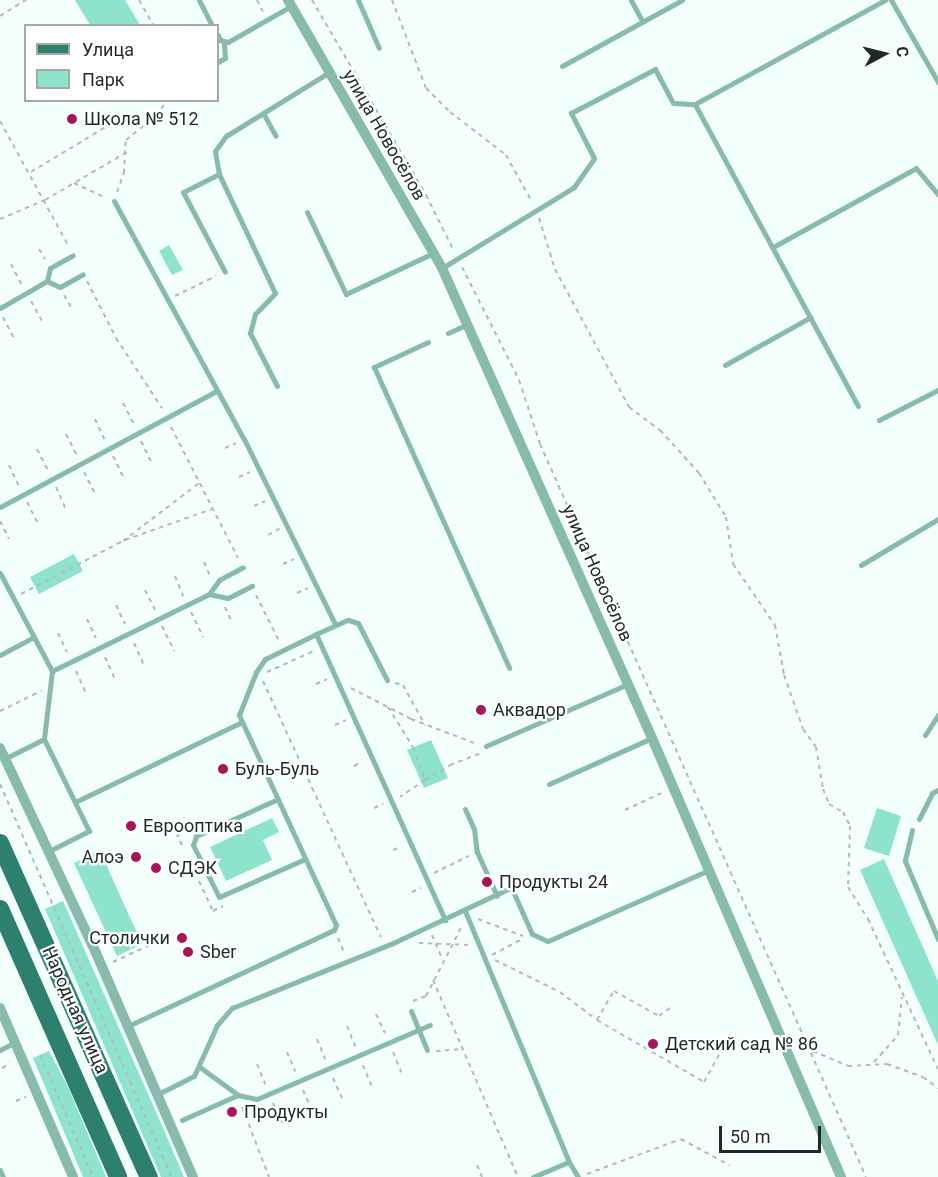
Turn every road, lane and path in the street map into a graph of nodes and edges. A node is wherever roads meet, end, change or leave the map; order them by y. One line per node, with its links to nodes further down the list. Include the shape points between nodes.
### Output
1 (26, 0): 13 (path)
2 (139, 0): 16 (path)
3 (199, 0): 17 (lane)
4 (257, 0): 14 (path)
5 (312, 0): 45 (path, via 426,195)
6 (358, 0): 20 (lane)
7 (392, 0): 38 (path, via 426,88 506,155)
8 (631, 0): 15 (lane)
9 (682, 0): 15 (lane)
10 (885, 0): 26 (lane)
11 (891, 0): 24 (lane)
12 (290, 3): 14 (lane); 23 (street, улица Новосёлов)
13 (0, 16)
14 (267, 20): 19 (lane)
15 (642, 21): 22 (lane)
16 (153, 24)
17 (211, 24)
18 (219, 36): 19 (lane)
19 (224, 42): 21 (lane, via 225,58)
20 (379, 48)
21 (219, 61)
22 (562, 66)
23 (328, 73): 27 (lane); 43 (street, улица Новосёлов)
24 (938, 82)
25 (165, 102): 31 (path, via 156,116 126,140)
26 (695, 104): 38 (lane, via 673,104 654,69 571,113 594,158 574,187); 41 (lane)
27 (263, 113): 30 (lane); 33 (lane, via 218,143 215,151)
28 (124, 116): 32 (path)
29 (0, 121): 32 (path)
30 (276, 136)
31 (127, 152): 34 (path); 37 (path)
32 (30, 172): 36 (path)
33 (219, 174): 48 (lane, via 183,192); 62 (lane, via 275,293 255,314 250,333)
34 (74, 183): 36 (path); 37 (path)
35 (938, 194): 41 (lane, via 916,168)
36 (45, 200): 40 (path); 44 (path)
37 (114, 201): 52 (lane)
38 (536, 210): 45 (lane); 170 (path, via 555,269 629,407 660,430 699,473 726,517 733,564 775,625 784,675 803,729 816,747 822,789 829,804 843,812 850,826 848,887 868,919)
39 (308, 212): 43 (lane, via 346,294)
40 (0, 219)
41 (773, 247): 56 (lane)
42 (39, 249): 46 (path)
43 (433, 253): 47 (street, улица Новосёлов)
44 (74, 255): 46 (lane)
45 (458, 258): 47 (lane); 184 (path, via 519,380 540,444)
46 (50, 268): 50 (lane)
47 (442, 268): 57 (street, улица Новосёлов)
48 (225, 272): 52 (path)
49 (83, 274): 51 (lane); 66 (path, via 116,338)
50 (47, 281): 51 (lane); 54 (lane)
51 (60, 287): 53 (path)
52 (167, 299): 64 (lane)
53 (71, 307)
54 (0, 308)
55 (0, 312): 59 (path)
56 (812, 317): 61 (lane); 65 (lane)
57 (468, 324): 58 (lane); 100 (street, улица Новосёлов)
58 (448, 333)
59 (14, 339)
60 (428, 342): 93 (lane, via 374,367)
61 (725, 365)
62 (277, 386)
63 (938, 390): 67 (lane)
64 (216, 391): 66 (lane); 85 (lane, via 303,554)
65 (858, 406)
66 (166, 418): 68 (path); 69 (lane)
67 (879, 420)
68 (199, 483): 70 (path); 74 (path)
69 (0, 507)
70 (212, 509): 74 (path); 77 (path)
71 (938, 519): 76 (lane)
72 (0, 521): 73 (path)
73 (9, 539)
74 (123, 542): 82 (path)
75 (204, 562): 79 (path)
76 (861, 566)
77 (243, 567): 79 (lane)
78 (0, 573): 82 (lane)
79 (214, 584): 81 (lane)
80 (252, 586): 83 (lane); 89 (path)
81 (209, 594): 83 (lane); 95 (lane)
82 (13, 598): 88 (lane)
83 (221, 599): 84 (path)
84 (232, 622)
85 (335, 624): 86 (lane); 97 (lane, via 348,620 357,623)
86 (316, 634): 87 (lane); 98 (lane)
87 (307, 636): 89 (lane); 90 (path)
88 (34, 638): 91 (lane); 95 (lane)
89 (282, 648): 107 (lane, via 265,659 256,672 239,715)
90 (314, 651): 92 (path); 160 (path, via 260,676)
91 (0, 655)
92 (318, 660)
93 (509, 668)
94 (322, 669): 96 (path)
95 (52, 671): 101 (lane)
96 (327, 679): 98 (path); 99 (path)
97 (387, 680): 109 (path, via 403,685)
98 (337, 683): 102 (path); 125 (lane)
99 (316, 684)
100 (628, 684): 112 (street, улица Новосёлов); 114 (lane)
101 (51, 686): 103 (path); 113 (lane)
102 (387, 704): 109 (path); 118 (path, via 413,747)
103 (0, 711)
104 (342, 711): 106 (path)
105 (938, 715): 111 (lane)
106 (346, 720): 108 (path); 110 (path)
107 (242, 722): 124 (lane); 126 (lane)
108 (335, 725)
109 (425, 725): 114 (path)
110 (351, 730)
111 (925, 735)
112 (652, 738): 120 (lane); 142 (street, улица Новосёлов)
113 (44, 739): 116 (lane); 126 (lane)
114 (486, 746): 118 (path, via 482,752)
115 (360, 751): 117 (path, via 365,761)
116 (3, 753): 138 (street)
117 (354, 766)
118 (425, 780): 125 (path, via 413,792)
119 (0, 784): 206 (path)
120 (549, 784)
121 (938, 790): 132 (lane, via 932,793)
122 (664, 792): 130 (path)
123 (380, 793): 127 (path)
124 (278, 799): 141 (lane); 141 (lane, via 193,840 215,893 224,896)
125 (391, 801): 127 (path); 144 (lane)
126 (75, 802): 138 (lane, via 89,831)
127 (384, 803): 128 (path); 131 (path)
128 (374, 808)
129 (465, 809): 139 (lane, via 474,829)
130 (625, 810)
131 (389, 814)
132 (919, 819)
133 (198, 825): 140 (path, via 177,834)
134 (912, 830): 157 (lane, via 905,861)
135 (0, 843): 205 (main road, Народная улица)
136 (404, 845): 137 (path)
137 (393, 850)
138 (49, 851): 177 (street)
139 (477, 852): 144 (path); 146 (lane)
140 (186, 854)
141 (305, 859): 152 (lane, via 336,925)
142 (709, 870): 153 (lane, via 548,941); 213 (street, улица Новосёлов)
143 (195, 873): 148 (path, via 213,911)
144 (425, 877): 151 (lane)
145 (412, 892): 147 (path, via 423,886)
146 (497, 896): 150 (lane); 153 (lane, via 514,887)
147 (428, 897)
148 (234, 902)
149 (0, 909): 204 (main road, Народная улица)
150 (467, 914): 151 (lane); 156 (path); 162 (path); 163 (lane)
151 (445, 920): 160 (lane)
152 (334, 930): 167 (path); 177 (lane)
153 (532, 934): 156 (path)
154 (432, 935): 161 (path)
155 (391, 936): 160 (path)
156 (526, 938): 165 (path)
157 (938, 939)
158 (416, 942): 161 (path)
159 (154, 943): 168 (path)
160 (383, 943): 167 (lane)
161 (436, 944): 162 (path); 166 (path)
162 (452, 944): 163 (path); 166 (path)
163 (480, 945): 164 (lane)
164 (484, 955): 165 (path); 197 (lane)
165 (490, 957): 175 (path, via 560,992)
166 (442, 958): 169 (path)
167 (348, 960): 189 (lane, via 232,1008 217,1025)
168 (113, 962)
169 (433, 980): 171 (path, via 426,996); 180 (path)
170 (902, 994): 187 (path, via 898,1035); 190 (path)
171 (407, 1004)
172 (0, 1008): 179 (street)
173 (670, 1008): 175 (path, via 659,1016 614,991)
174 (411, 1011): 178 (lane)
175 (597, 1020): 182 (path, via 704,1082)
176 (430, 1025): 178 (lane)
177 (128, 1026): 192 (street)
178 (419, 1030): 183 (lane); 193 (lane, via 257,1099)
179 (15, 1042): 181 (lane); 202 (street)
180 (463, 1049): 183 (path); 210 (path)
181 (0, 1050)
182 (722, 1050)
183 (427, 1051)
184 (813, 1051): 187 (path, via 848,1065); 214 (path)
185 (40, 1055): 203 (path)
186 (12, 1064): 188 (path)
187 (873, 1064): 191 (path, via 903,1069)
188 (2, 1068)
189 (201, 1068): 192 (lane, via 194,1076); 193 (lane)
190 (938, 1069)
191 (938, 1088)
192 (158, 1094): 207 (street)
193 (238, 1095): 196 (lane); 208 (path)
194 (26, 1097): 195 (path)
195 (16, 1101)
196 (182, 1120)
197 (569, 1162): 211 (lane); 212 (lane)
198 (477, 1165): 209 (path)
199 (729, 1166): 212 (path, via 681,1138)
200 (0, 1170): 201 (lane)
201 (3, 1177)
202 (74, 1177)
203 (93, 1177)
204 (118, 1177)
205 (149, 1177)
206 (172, 1177)
207 (193, 1177)
208 (268, 1177)
209 (482, 1177)
210 (518, 1177)
211 (532, 1177)
212 (579, 1177)
213 (841, 1177)
214 (866, 1177)

